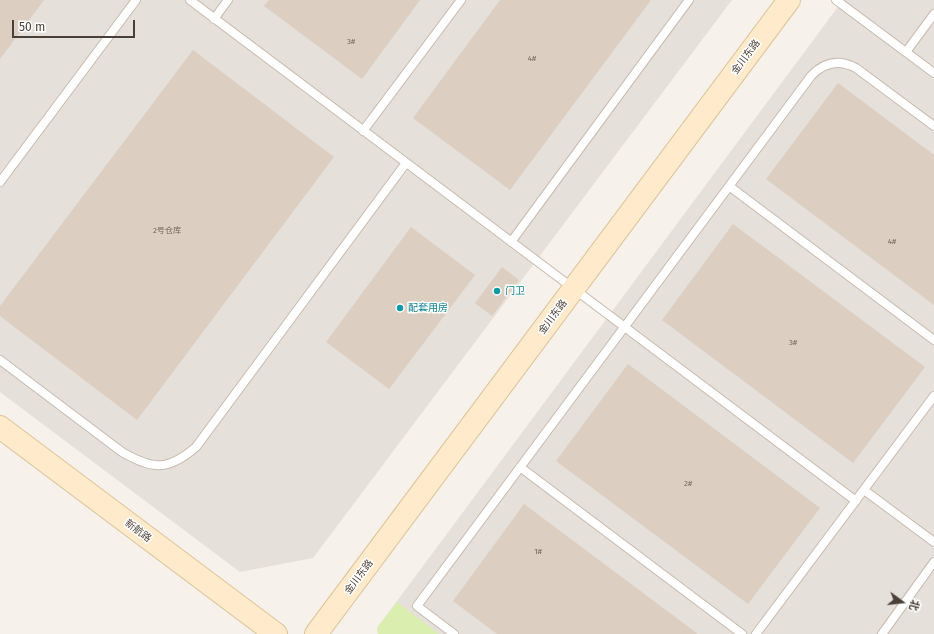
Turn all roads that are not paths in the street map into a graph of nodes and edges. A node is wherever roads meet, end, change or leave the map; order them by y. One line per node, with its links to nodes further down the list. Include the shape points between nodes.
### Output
1 (136, 0): 15 (lane)
2 (190, 0): 9 (lane)
3 (228, 0): 9 (lane)
4 (461, 0): 13 (lane)
5 (689, 0): 17 (lane)
6 (789, 0): 18 (street, 金川东路)
7 (836, 0): 10 (lane)
8 (934, 14): 10 (lane)
9 (214, 19): 13 (lane)
10 (906, 52): 11 (lane)
11 (934, 73)
12 (934, 126): 16 (lane, via 856,68 846,63 827,64 810,76)
13 (363, 131): 14 (lane)
14 (406, 163): 17 (lane); 21 (lane, via 196,448 181,460 170,464 140,463)
15 (0, 182)
16 (729, 186): 19 (lane); 20 (lane)
17 (511, 242): 18 (lane)
18 (574, 289): 19 (lane); 30 (street, 金川东路)
19 (624, 327): 24 (lane); 26 (lane)
20 (934, 340)
21 (0, 360)
22 (934, 396): 25 (lane)
23 (0, 428): 29 (street, 新航路)
24 (520, 467): 31 (lane, via 417,606); 32 (lane)
25 (864, 490): 26 (lane); 27 (lane)
26 (856, 501): 33 (lane)
27 (934, 542)
28 (934, 562): 34 (lane)
29 (276, 634)
30 (316, 634)
31 (454, 634)
32 (742, 634)
33 (756, 634)
34 (882, 634)

